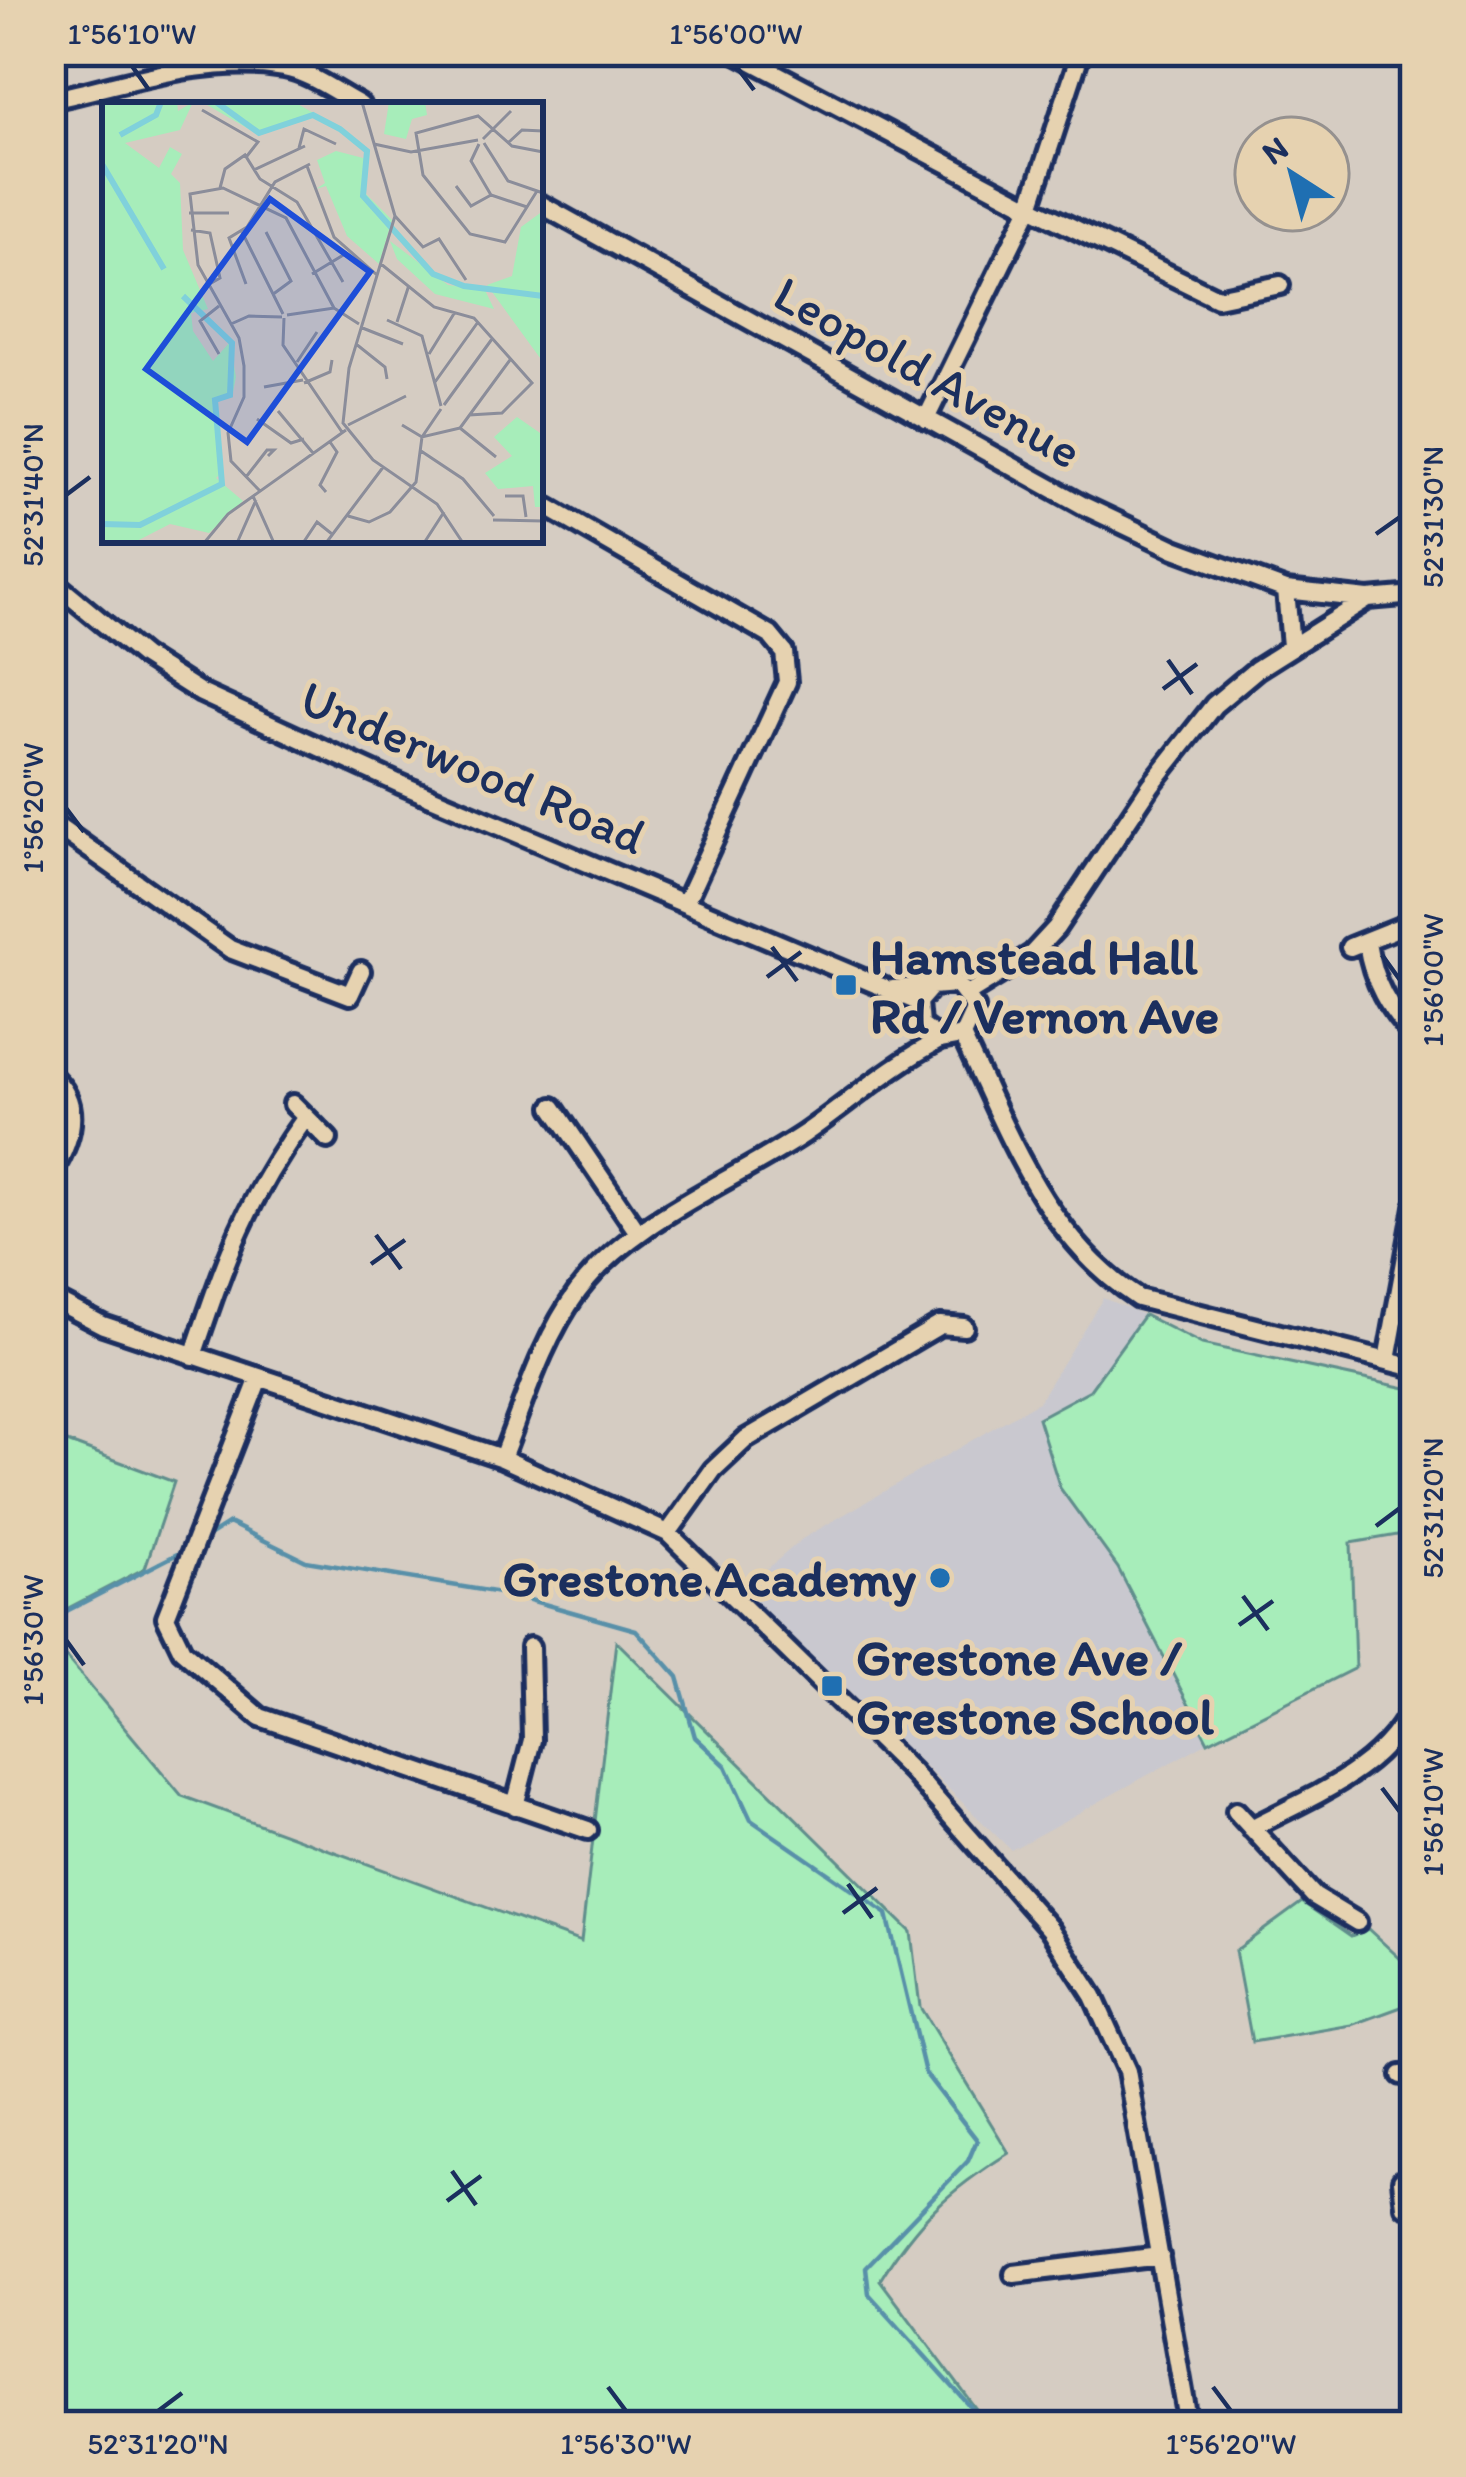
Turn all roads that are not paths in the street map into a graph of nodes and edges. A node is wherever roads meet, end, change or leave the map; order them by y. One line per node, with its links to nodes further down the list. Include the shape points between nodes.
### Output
1 (733, 51): 6 (street)
2 (1081, 51): 6 (street)
3 (51, 100): 4 (street, via 195,68 267,67 286,68)
4 (354, 102)
5 (543, 206): 8 (street, Leopold Avenue)
6 (1030, 207): 7 (street, via 1217,298); 8 (street)
7 (1280, 285)
8 (926, 419): 11 (street, Leopold Avenue, via 1120,524)
9 (543, 505): 16 (street, via 770,635 784,652 787,682)
10 (51, 580): 16 (street, Underwood Road, via 201,693)
11 (1286, 590): 13 (street, Leopold Avenue); 14 (street)
12 (1415, 595): 13 (street, Leopold Avenue)
13 (1368, 599): 14 (street)
14 (1291, 646): 21 (street, via 1214,706 1032,955)
15 (51, 822): 18 (street, via 230,950 350,995)
16 (685, 903): 20 (street, Underwood Road)
17 (1415, 921): 24 (street, via 1359,945 1393,1014)
18 (361, 971)
19 (931, 987): 20 (street, Underwood Road); 21 (street, via 948,982); 22 (street)
20 (886, 990): 22 (street, Underwood Road)
21 (969, 993): 23 (street, via 975,1018)
22 (918, 1009): 25 (street, via 926,1033); 26 (street)
23 (962, 1036): 25 (street); 36 (street, via 1060,1229 1112,1281 1138,1298)
24 (1415, 1037)
25 (940, 1040): 26 (street)
26 (901, 1060): 32 (street, via 807,1132)
27 (51, 1076): 30 (street, via 70,1097 71,1120)
28 (554, 1107): 32 (street)
29 (328, 1139): 35 (street, via 300,1110 244,1213)
30 (51, 1174)
31 (1415, 1207): 36 (street)
32 (638, 1232): 39 (street, via 580,1289 554,1328)
33 (51, 1298): 35 (street)
34 (964, 1327): 40 (street, via 940,1325 746,1439)
35 (193, 1356): 38 (street)
36 (1387, 1360): 37 (street)
37 (1415, 1368)
38 (259, 1378): 39 (street); 43 (street, via 166,1617 182,1650 260,1717)
39 (502, 1458): 40 (street)
40 (668, 1533): 50 (street, via 913,1772 1050,1928 1093,1996 1126,2072)
41 (532, 1646): 43 (street, via 532,1740)
42 (1415, 1700): 45 (street, via 1390,1744 1367,1762)
43 (515, 1806): 46 (street)
44 (1236, 1811): 45 (street)
45 (1250, 1828): 47 (street, via 1314,1896)
46 (588, 1830)
47 (1357, 1922)
48 (1402, 2180): 49 (street, via 1405,2206)
49 (1415, 2206)
50 (1160, 2256): 51 (street); 52 (street)
51 (1014, 2274)
52 (1189, 2426)

